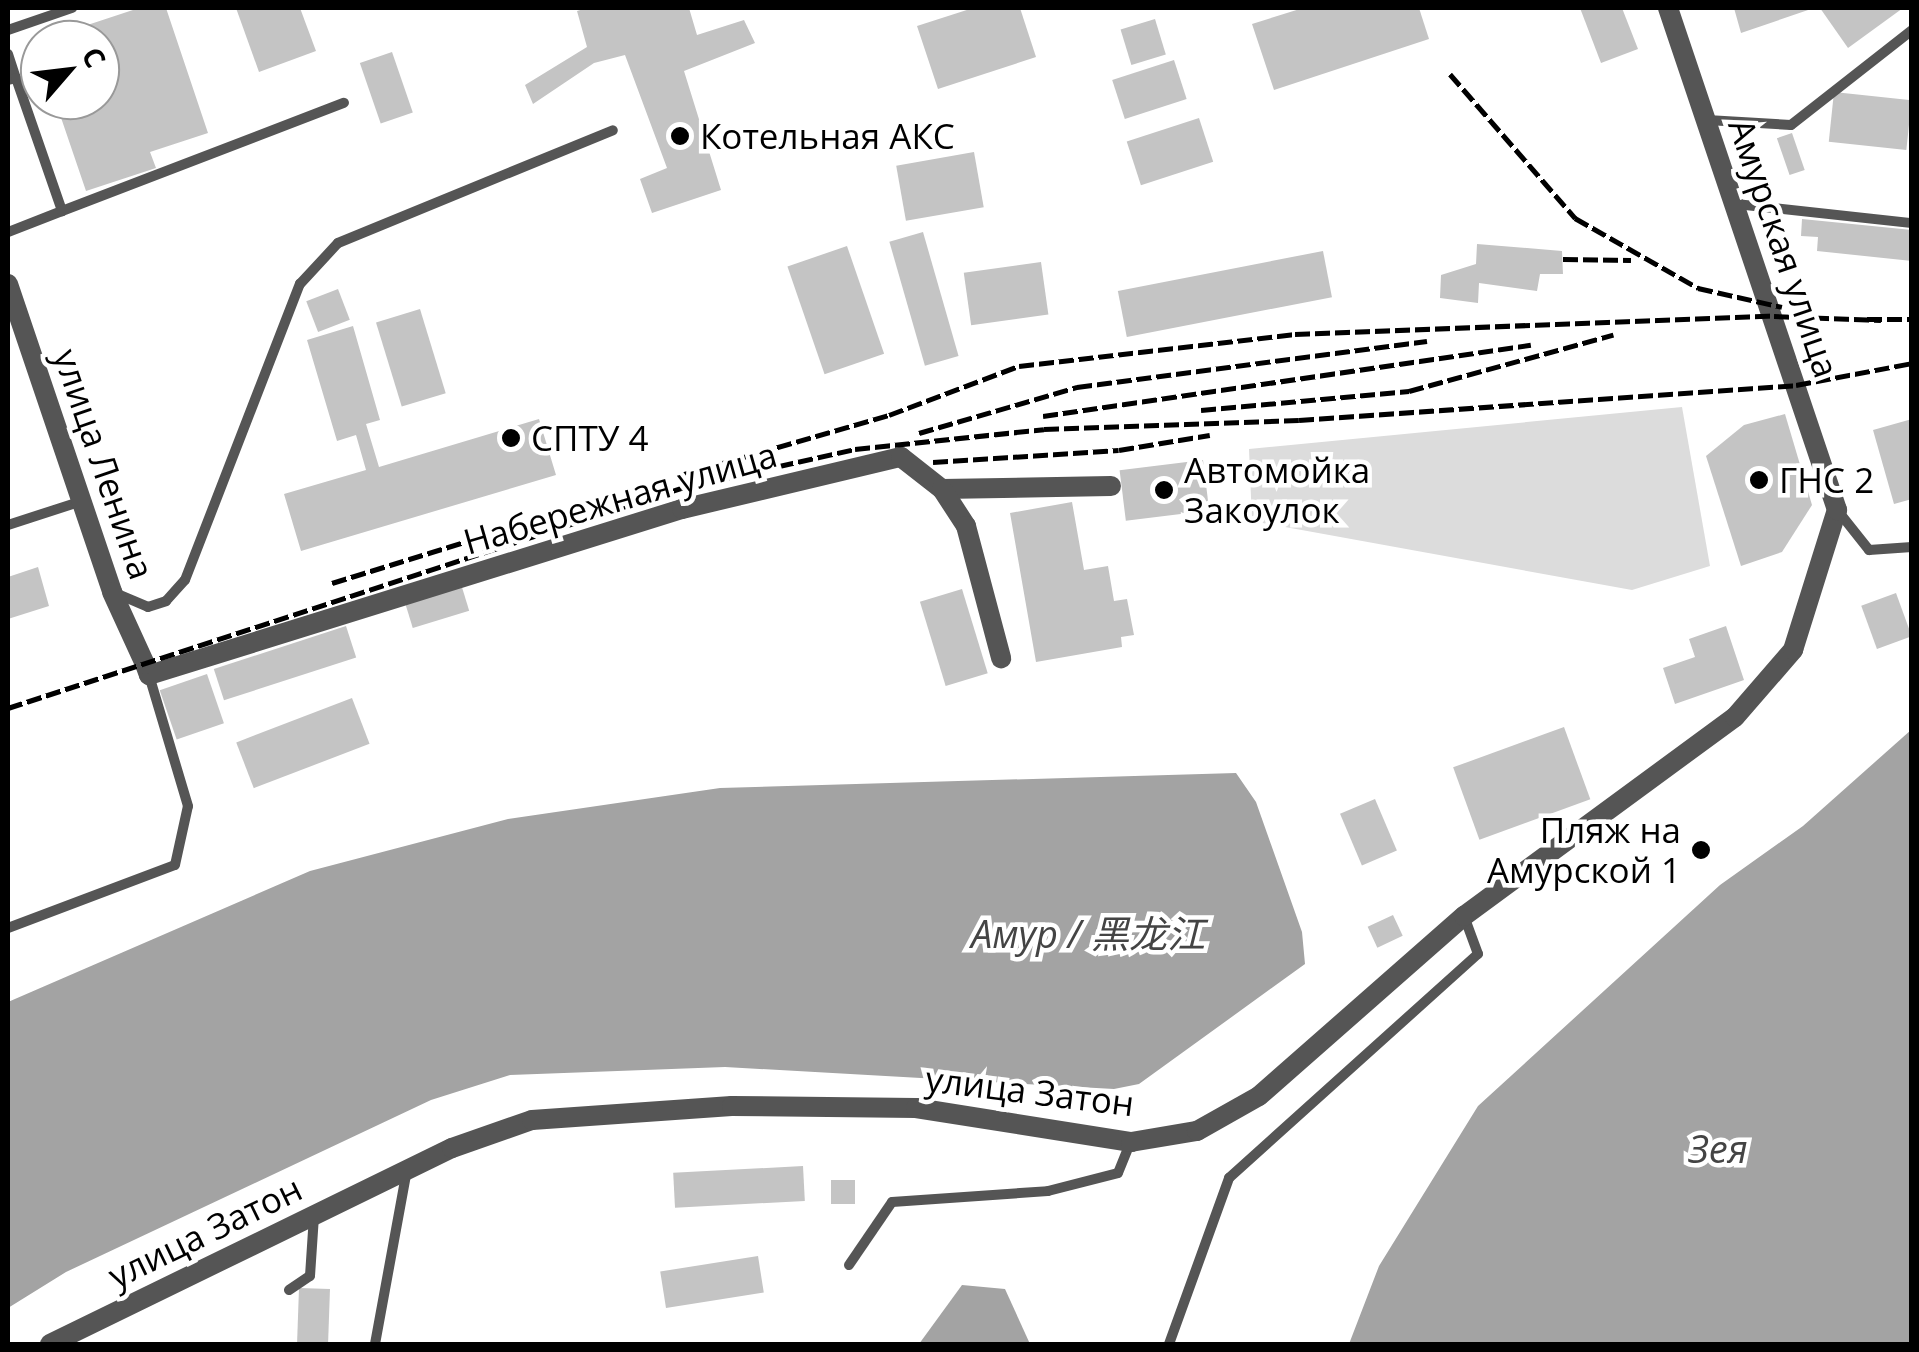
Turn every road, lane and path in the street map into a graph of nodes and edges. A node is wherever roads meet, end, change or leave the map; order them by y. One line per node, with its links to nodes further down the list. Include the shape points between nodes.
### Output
1 (72, 8): 3 (lane)
2 (1668, 8): 8 (street, Амурская улица)
3 (8, 30)
4 (1912, 30): 8 (lane, via 1791,125)
5 (8, 54): 6 (lane)
6 (12, 79): 11 (lane)
7 (344, 104): 11 (lane)
8 (1707, 120): 10 (street, Амурская улица)
9 (613, 130): 21 (lane, via 338,243 300,284 185,580 166,601 148,607)
10 (1736, 204): 12 (lane); 18 (street, Амурская улица)
11 (62, 212): 13 (lane)
12 (1912, 224)
13 (8, 232)
14 (8, 284): 17 (street, улица Ленина)
15 (1111, 486): 16 (street)
16 (942, 489): 22 (street, Набережная улица, via 966,526); 23 (street, Набережная улица, via 901,457 852,466 682,509)
17 (83, 501): 19 (lane); 21 (street, улица Ленина)
18 (1838, 510): 20 (lane, via 1869,550); 24 (street, улица Затон, via 1793,650 1735,716)
19 (8, 525)
20 (1912, 547)
21 (112, 592): 23 (street, улица Ленина)
22 (1001, 658)
23 (147, 670): 25 (lane, via 188,806 175,865)
24 (1464, 916): 26 (street, улица Затон, via 1259,1096 1197,1131); 33 (lane, via 1478,954 1229,1178)
25 (8, 928)
26 (1131, 1142): 27 (street, улица Затон, via 916,1108 732,1106 532,1120); 29 (lane, via 1118,1174 1048,1191 892,1202)
27 (407, 1170): 28 (street, улица Затон); 32 (lane)
28 (314, 1215): 30 (lane, via 310,1276); 31 (street, улица Затон)
29 (849, 1265)
30 (289, 1290)
31 (50, 1344)
32 (375, 1344)
33 (1168, 1344)

